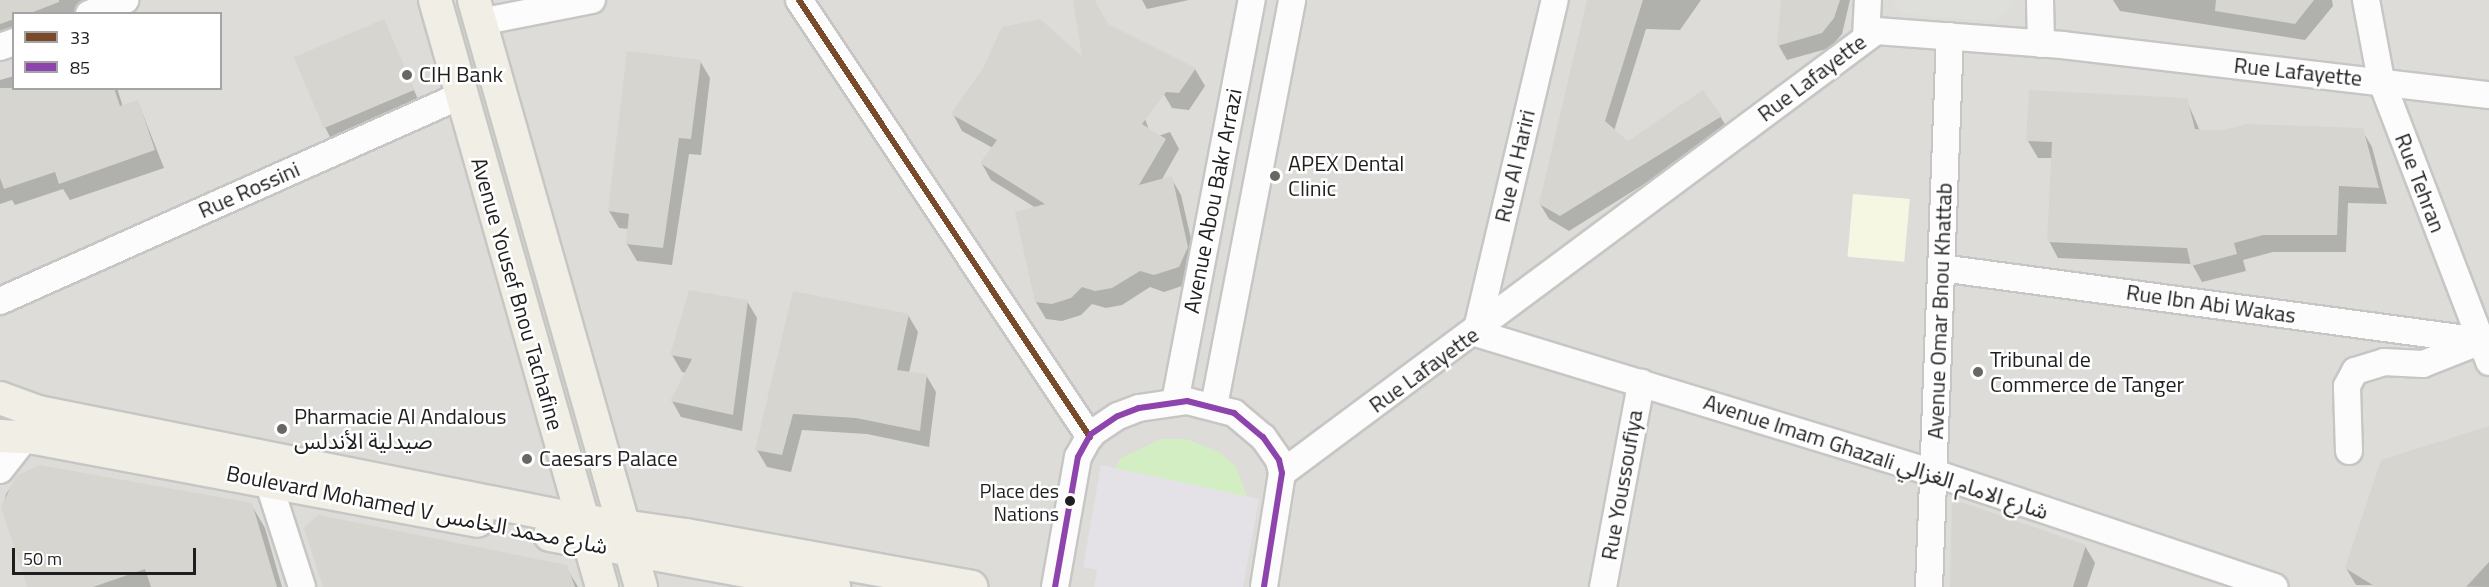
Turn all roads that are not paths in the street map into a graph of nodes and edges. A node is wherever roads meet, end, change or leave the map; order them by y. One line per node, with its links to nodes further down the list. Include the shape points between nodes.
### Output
1 (125, 0): 12 (street)
2 (435, 0): 17 (main road, Avenue Yousef Bnou Tachafine)
3 (592, 0): 11 (street)
4 (800, 0): 28 (street)
5 (1252, 0): 25 (street, Avenue Abou Bakr Arrazi)
6 (1292, 0): 26 (street, Avenue Abou Bakr Arrazi)
7 (1555, 0): 21 (street, Rue Al Hariri)
8 (1868, 0): 14 (street)
9 (2040, 0): 15 (street)
10 (2366, 0): 16 (street, Rue Tehran)
11 (477, 11): 35 (main road, Avenue Yousef Bnou Tachafine)
12 (94, 12)
13 (1950, 36): 14 (street, Rue Lafayette, via 1886,29); 15 (street, Rue Lafayette); 19 (street, Avenue Omar Bnou Khattab)
14 (1866, 37): 21 (street, Rue Lafayette)
15 (2041, 44): 16 (street, Rue Lafayette)
16 (2381, 80): 18 (street, Rue Lafayette); 22 (street, Rue Tehran)
17 (462, 95): 20 (street, Rue Rossini); 34 (main road, Avenue Yousef Bnou Tachafine)
18 (2489, 95)
19 (1941, 268): 22 (street, Rue Ibn Abi Wakas); 32 (street, Avenue Omar Bnou Khattab)
20 (0, 301)
21 (1476, 333): 23 (street, Avenue Imam Ghazali شارع الامام الغزالي); 31 (street, Rue Lafayette)
22 (2485, 351): 29 (street, via 2423,364 2384,362 2355,371 2347,386)
23 (1641, 382): 32 (street, Avenue Imam Ghazali شارع الامام الغزالي); 43 (street, Rue Youssoufiya)
24 (0, 398): 34 (main road, Boulevard Mohamed V شارع محمد الخامس, via 38,412)
25 (1175, 402): 26 (street); 28 (street, via 1118,416)
26 (1214, 406): 31 (street, via 1234,413 1256,430 1270,445)
27 (13, 437): 30 (street); 33 (main road, Boulevard Mohamed V شارع محمد الخامس)
28 (1090, 437): 41 (street, via 1078,457)
29 (2349, 451)
30 (0, 470)
31 (1282, 473): 42 (street)
32 (1934, 473): 44 (street, Avenue Omar Bnou Khattab); 45 (street, Avenue Imam Ghazali شارع الامام الغزالي)
33 (268, 481): 34 (main road, Boulevard Mohamed V شارع محمد الخامس); 36 (street)
34 (584, 531): 35 (main road, Boulevard Mohamed V شارع محمد الخامس); 37 (main road, Avenue Yousef Bnou Tachafine)
35 (625, 537): 38 (main road, Avenue Yousef Bnou Tachafine); 39 (main road, Boulevard Mohamed V شارع محمد الخامس); 40 (main road)
36 (302, 587)
37 (602, 587)
38 (641, 587)
39 (834, 587)
40 (971, 587)
41 (1055, 587)
42 (1264, 587)
43 (1604, 587)
44 (1929, 587)
45 (2274, 587)

